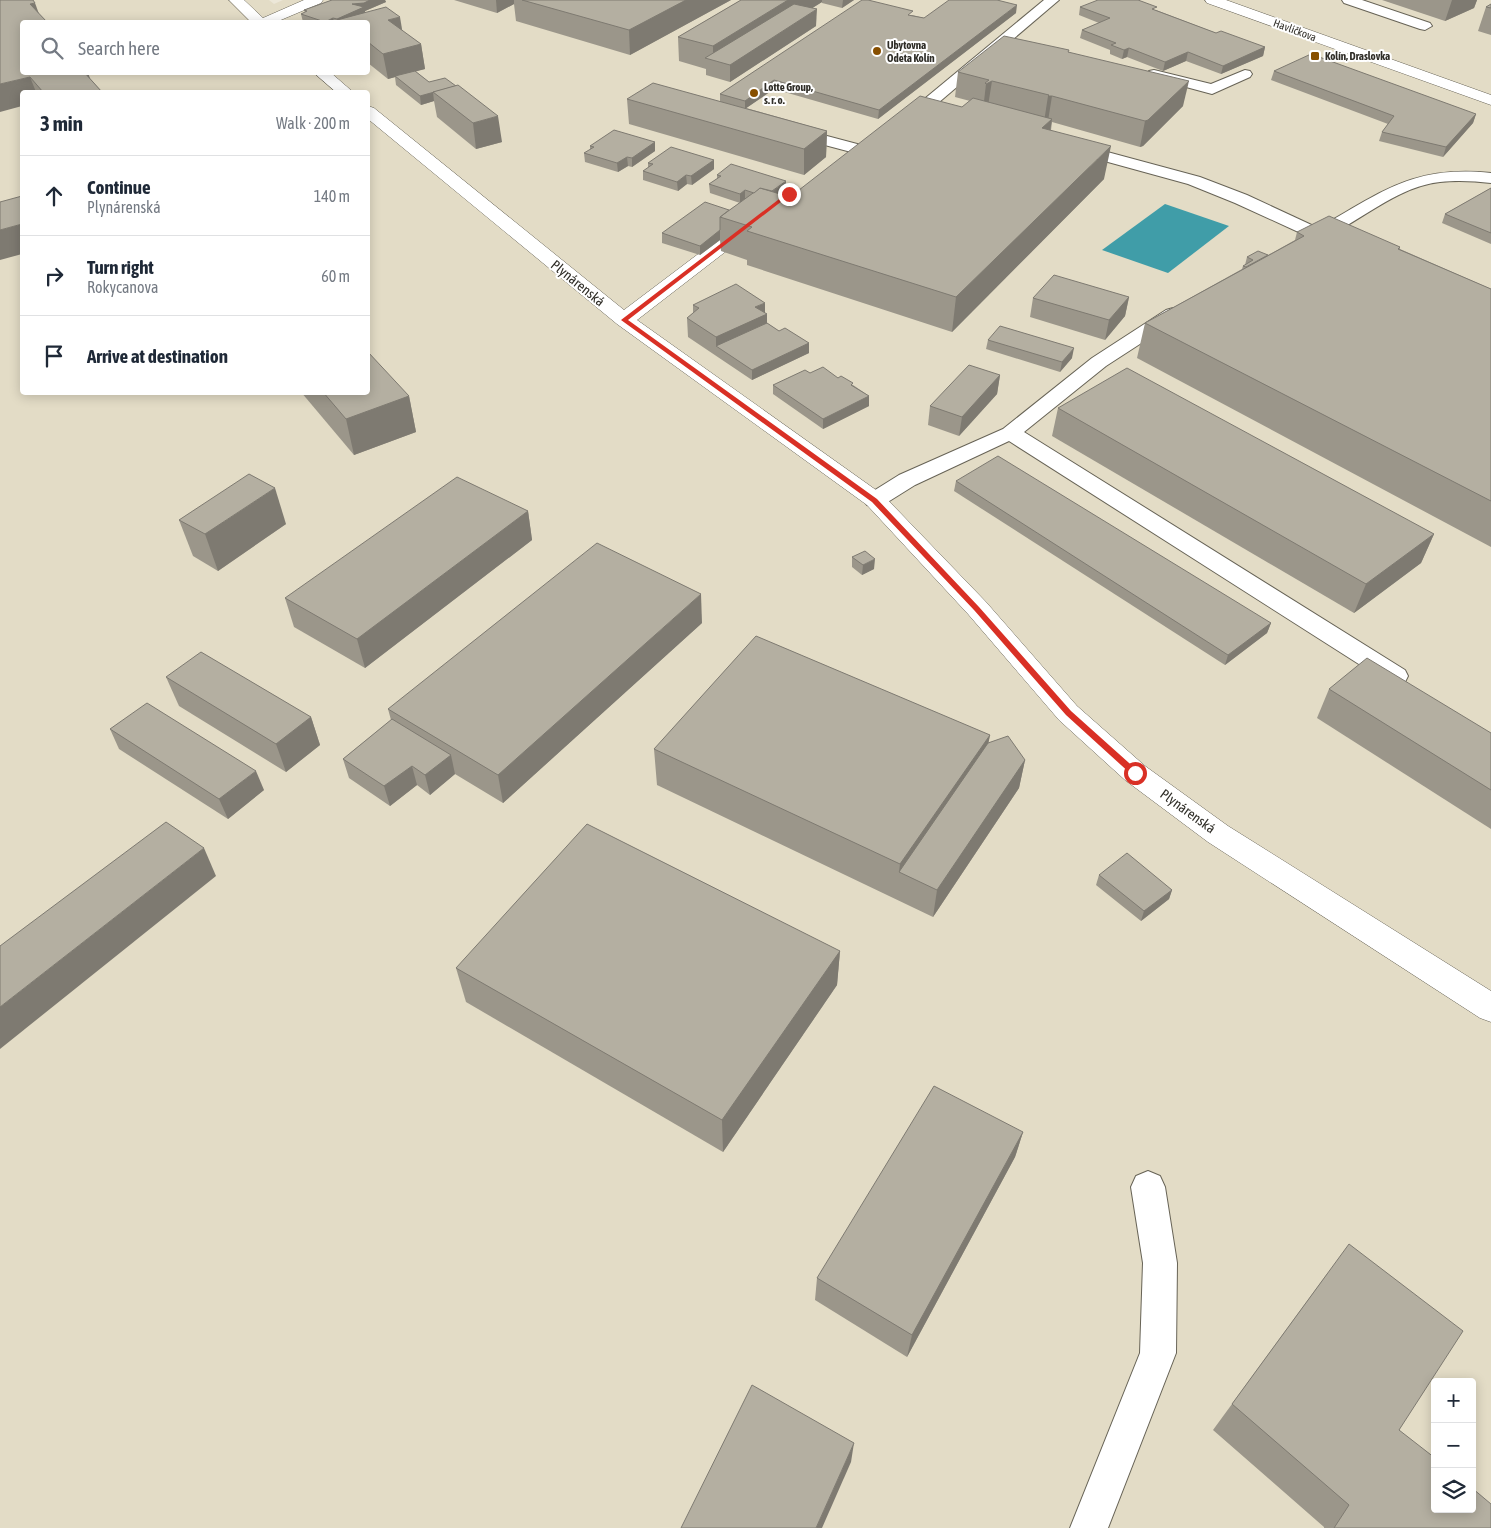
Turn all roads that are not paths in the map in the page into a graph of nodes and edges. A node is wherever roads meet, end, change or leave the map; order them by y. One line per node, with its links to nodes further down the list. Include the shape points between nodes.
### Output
1 (236, 0): 6 (street)
2 (316, 0): 7 (street)
3 (1052, 0): 9 (lane)
4 (1212, 0): 15 (street, Havlíčkova)
5 (1349, 0): 8 (lane)
6 (257, 20)
7 (270, 20)
8 (1425, 26)
9 (1008, 37): 10 (lane); 16 (lane)
10 (1028, 42)
11 (1144, 71): 12 (lane, via 1212,89)
12 (1245, 74)
13 (324, 75): 14 (street)
14 (342, 90)
15 (1491, 100)
16 (923, 108): 18 (lane); 21 (lane)
17 (370, 113): 29 (street, Plynárenská)
18 (942, 113)
19 (778, 128): 21 (lane)
20 (1058, 144): 25 (lane, via 1210,186)
21 (870, 152): 22 (lane)
22 (856, 164)
23 (1491, 178): 25 (lane, via 1471,174 1432,176 1396,189)
24 (789, 194): 29 (street)
25 (1318, 235): 26 (lane); 27 (lane)
26 (1346, 247)
27 (1292, 248)
28 (1188, 304): 30 (lane, via 1099,362)
29 (624, 320): 31 (street, Plynárenská)
30 (1010, 433): 31 (lane, via 916,476); 32 (lane)
31 (874, 500): 33 (street, Plynárenská, via 976,608 1068,713 1135,773 1218,834)
32 (1415, 688)
33 (1491, 1008)
34 (1148, 1187): 35 (lane, via 1160,1263 1158,1354)
35 (1089, 1528)

